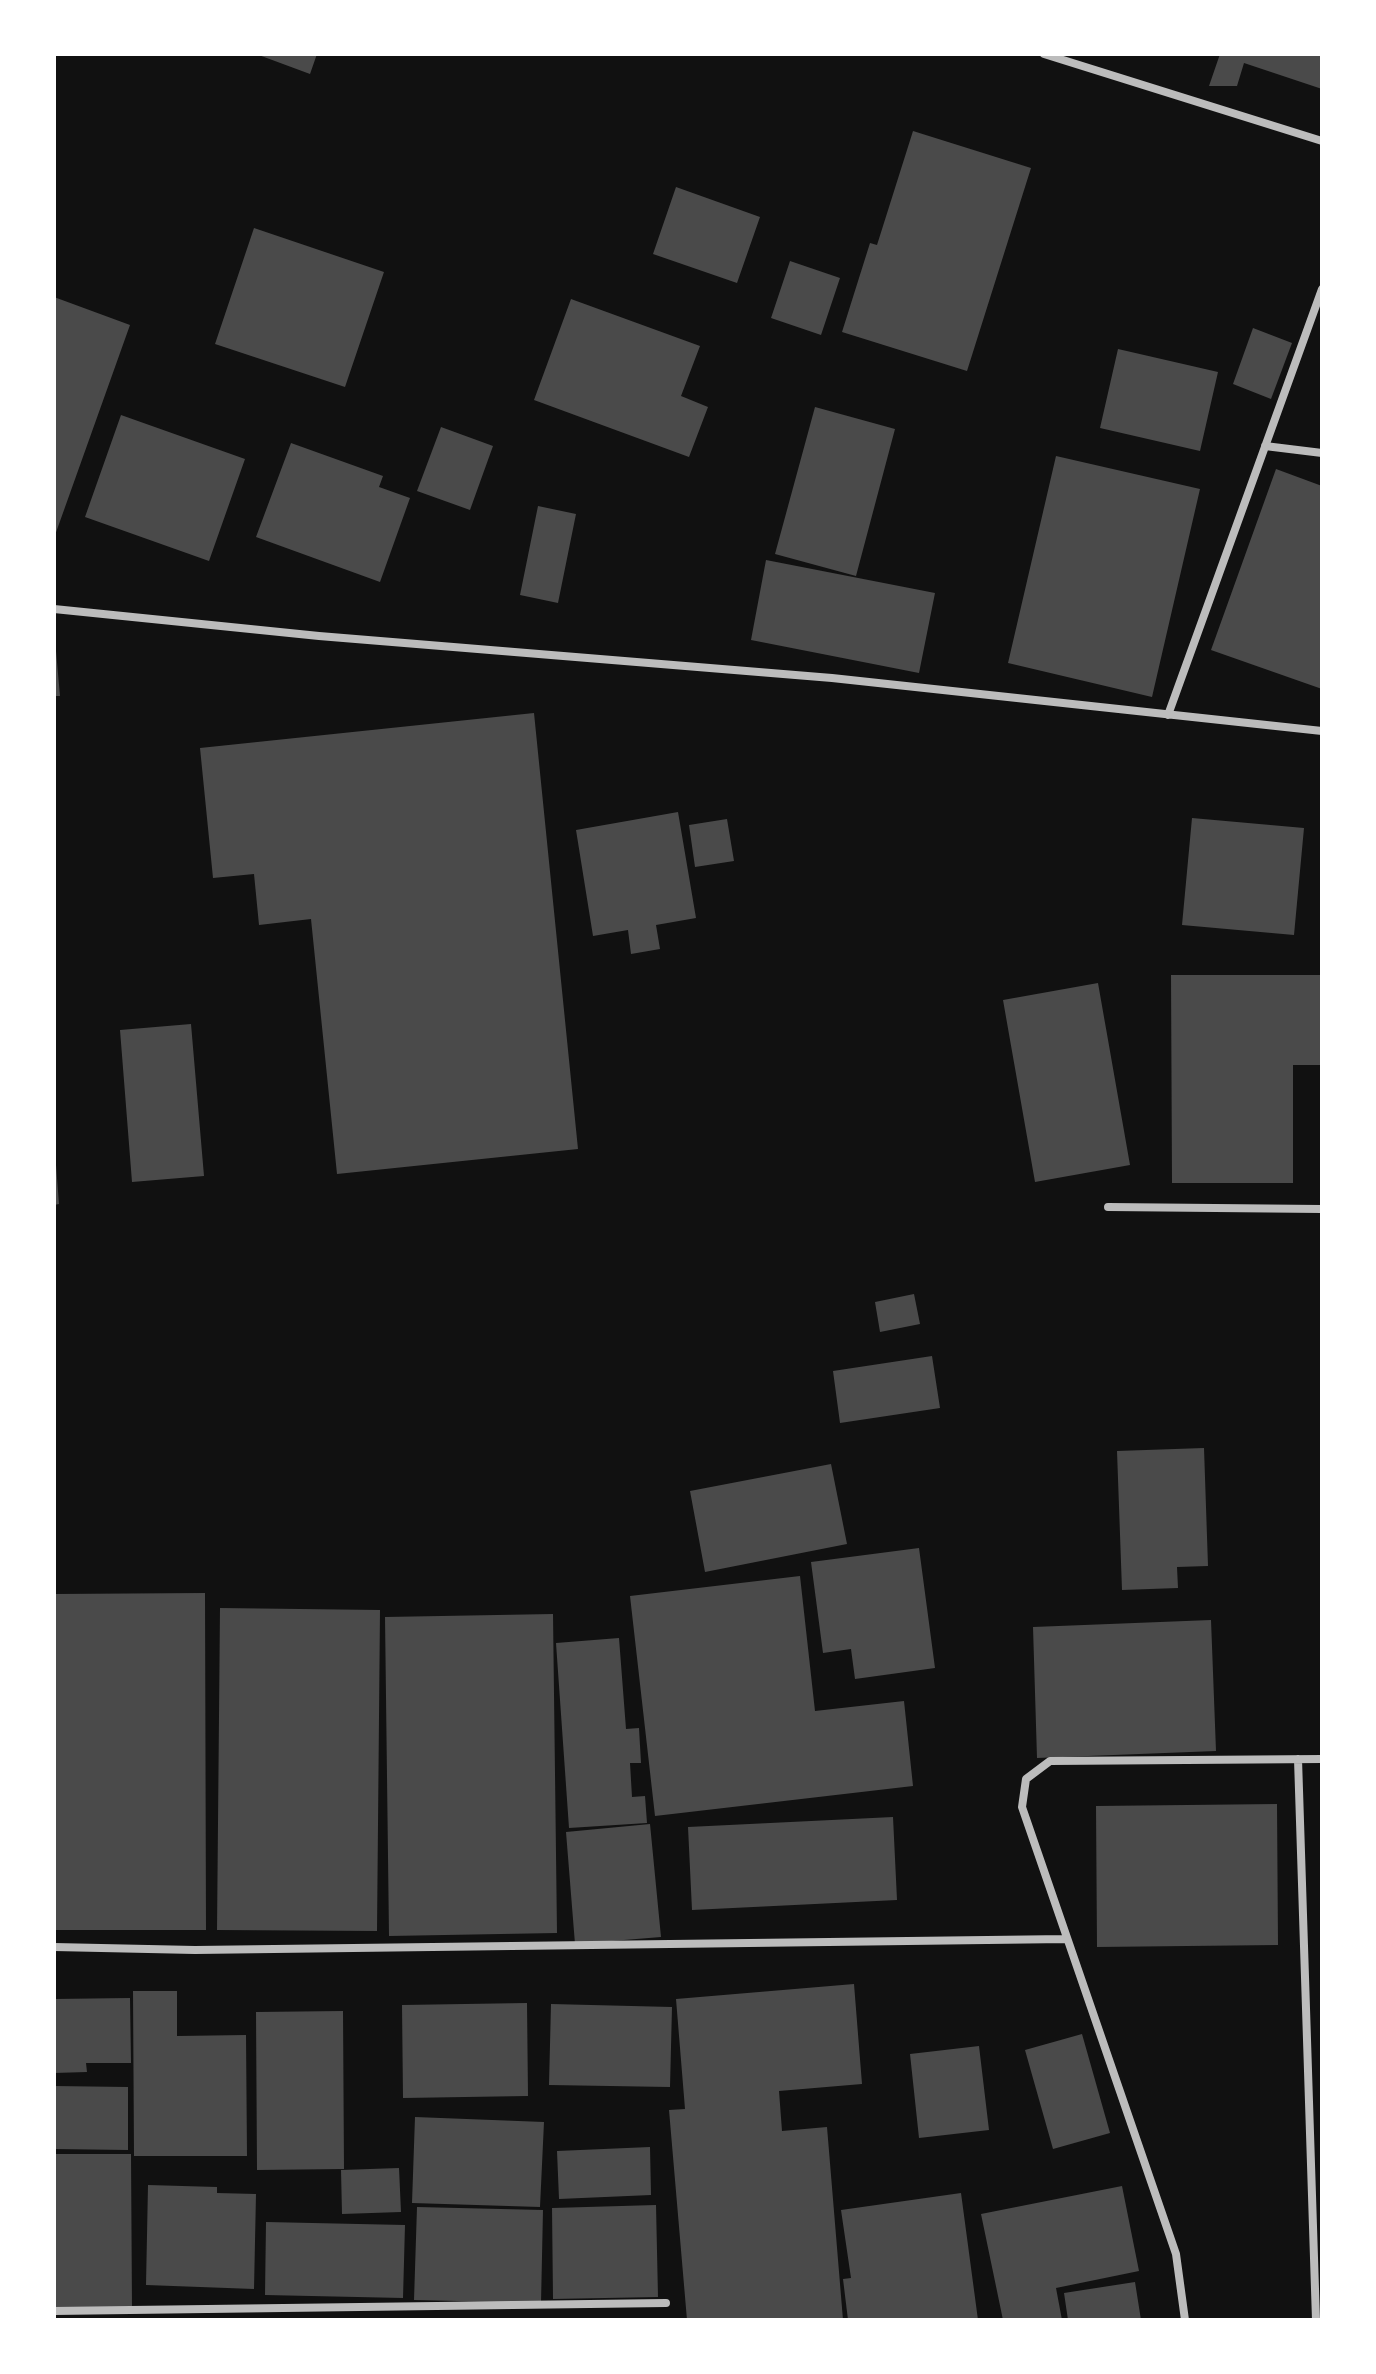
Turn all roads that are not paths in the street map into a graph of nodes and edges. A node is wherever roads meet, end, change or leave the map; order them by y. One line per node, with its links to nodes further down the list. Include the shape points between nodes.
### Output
1 (1044, 54): 2 (street)
2 (1322, 141)
3 (1322, 289): 4 (street)
4 (1265, 446): 5 (street); 7 (street)
5 (1322, 453)
6 (54, 609): 7 (street, via 832,678)
7 (1168, 715): 8 (street)
8 (1322, 731)
9 (1108, 1207): 10 (street)
10 (1322, 1209)
11 (1298, 1759): 12 (street); 13 (street, via 1050,1761 1026,1779 1022,1807); 18 (street)
12 (1322, 1759)
13 (1066, 1939): 14 (street, via 195,1950); 17 (street, via 1176,2254)
14 (54, 1947)
15 (666, 2303): 16 (street)
16 (54, 2311)
17 (1185, 2320)
18 (1316, 2320)

